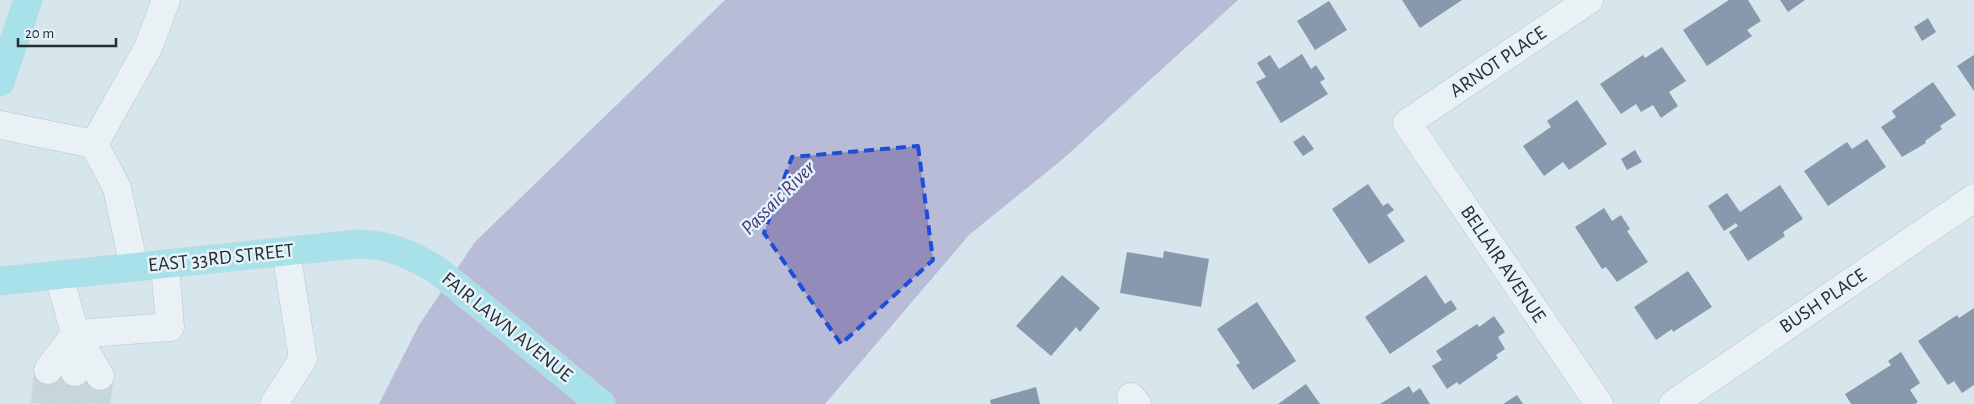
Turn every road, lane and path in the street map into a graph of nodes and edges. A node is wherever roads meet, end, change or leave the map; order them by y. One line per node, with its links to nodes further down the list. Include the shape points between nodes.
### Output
1 (28, 0): 4 (main road)
2 (166, 0): 7 (street, via 148,48)
3 (1589, 0): 5 (street, ARNOT PLACE)
4 (0, 82)
5 (1407, 123): 20 (street, BELLAIR AVENUE)
6 (0, 125): 7 (street)
7 (94, 144): 11 (street, via 117,188)
8 (1974, 198): 21 (street, BUSH PLACE)
9 (286, 251): 10 (main road, EAST 33RD STREET); 12 (main road, EAST 33RD STREET, via 379,244 414,256); 18 (street, via 303,359)
10 (165, 264): 11 (main road, EAST 33RD STREET); 15 (street, via 170,327)
11 (134, 267): 13 (main road, EAST 33RD STREET)
12 (436, 270): 19 (main road, FAIR LAWN AVENUE)
13 (59, 275): 14 (main road, EAST 33RD STREET); 15 (street)
14 (0, 281)
15 (75, 334): 16 (street); 17 (street)
16 (48, 370)
17 (88, 374)
18 (274, 404)
19 (601, 404)
20 (1600, 404)
21 (1672, 404)

